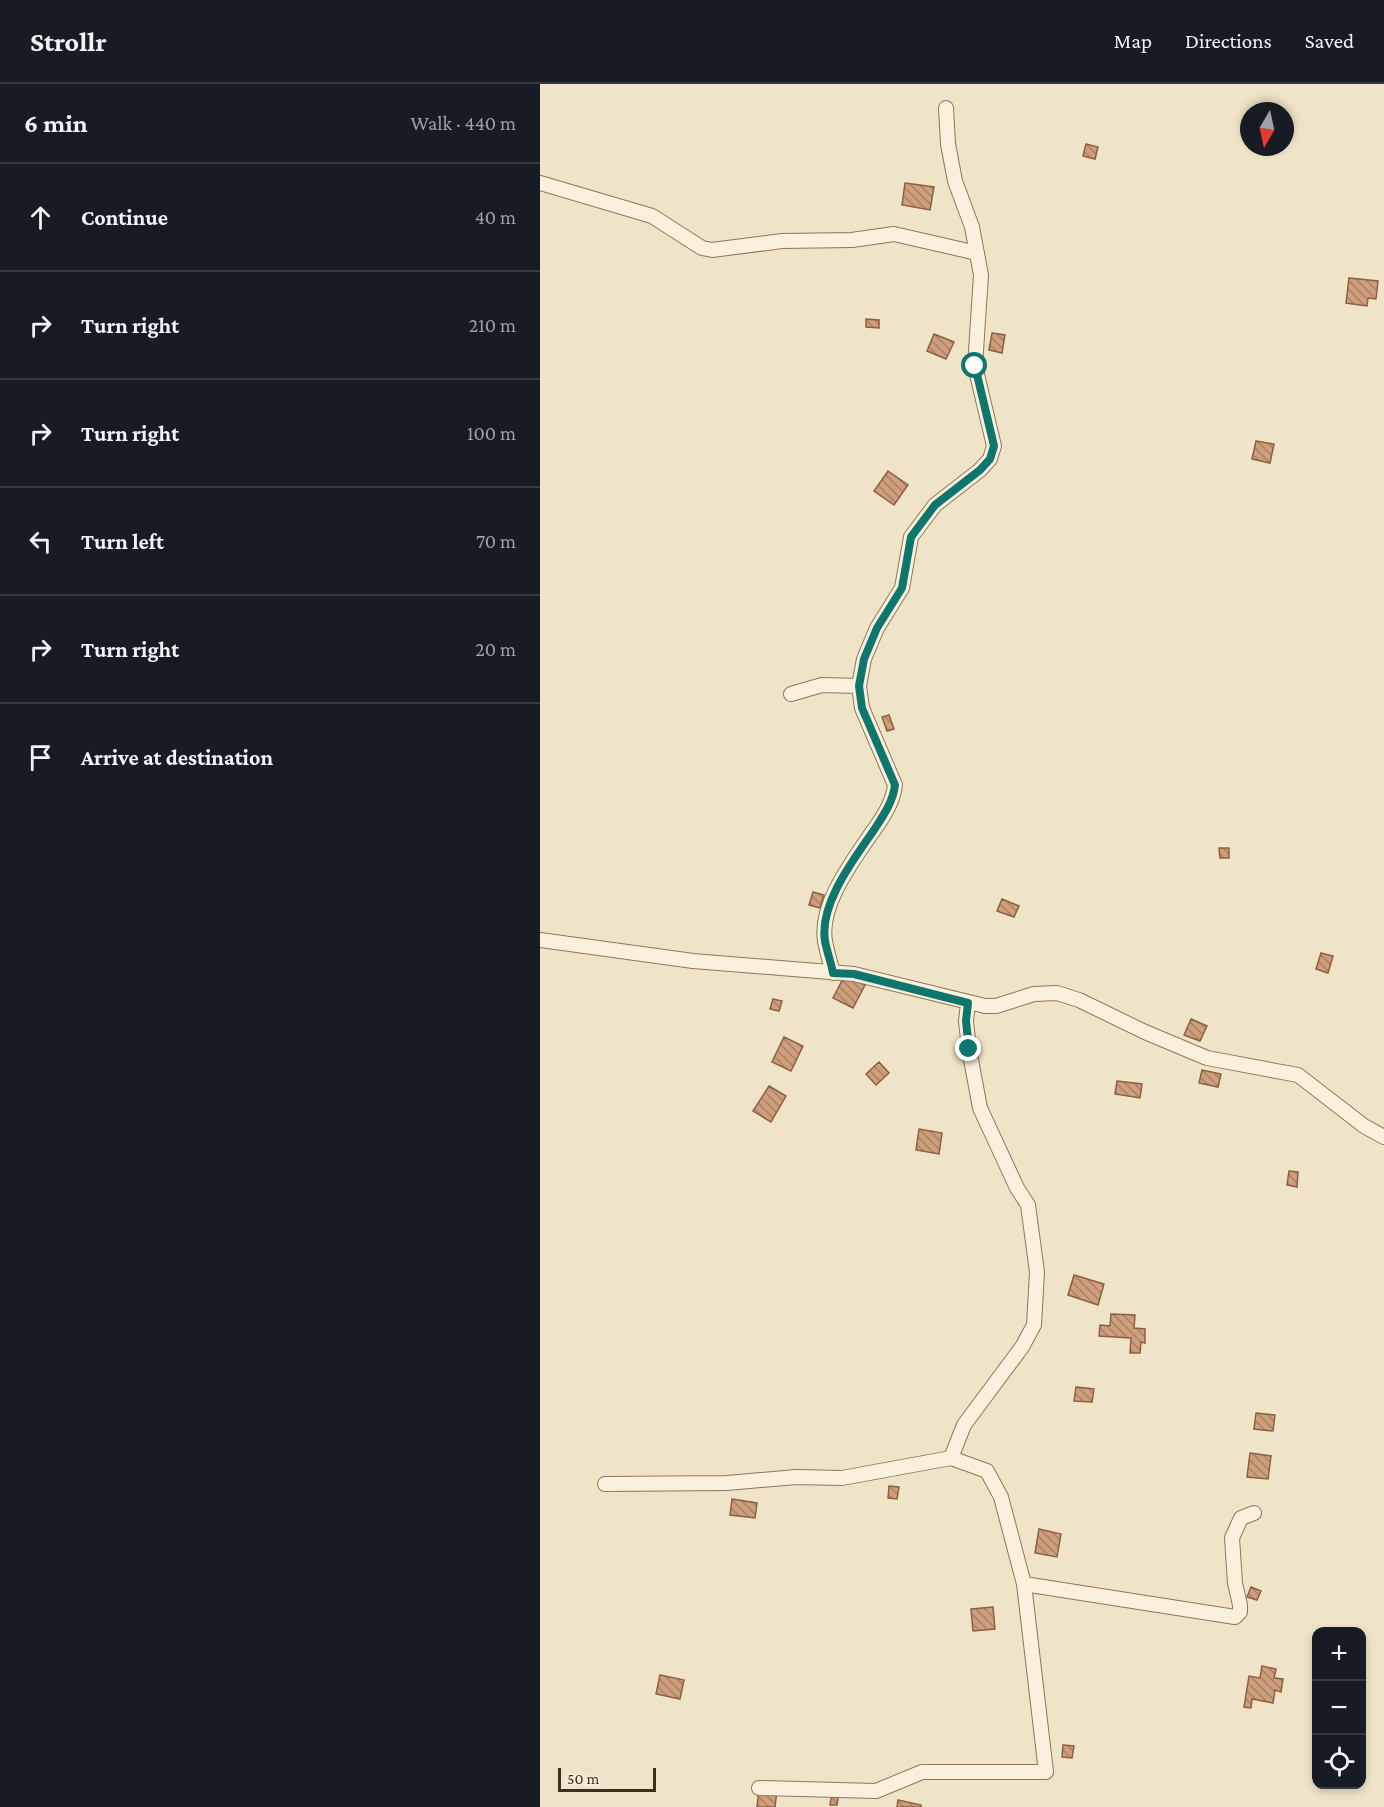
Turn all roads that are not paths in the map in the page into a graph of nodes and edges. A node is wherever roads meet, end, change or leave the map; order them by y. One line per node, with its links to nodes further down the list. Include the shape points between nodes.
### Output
1 (946, 108): 3 (street, via 955,181)
2 (540, 183): 3 (street, via 652,216 702,248 712,250 894,234)
3 (977, 253): 4 (street, via 981,275 975,366 994,446 990,459 980,470 935,505 911,537 902,588 877,628 864,659)
4 (859, 686): 5 (street, via 822,685); 7 (street, via 862,708 895,785 894,796 843,874 828,910 824,939)
5 (791, 694)
6 (540, 940): 7 (street, via 693,961)
7 (833, 973): 8 (street, via 854,974)
8 (968, 1003): 9 (street, via 996,1006 1034,994 1057,993 1079,1000 1207,1058 1298,1075); 10 (street, via 969,1049 980,1108 1028,1205 1037,1272 1034,1325 964,1425)
9 (1384, 1137)
10 (951, 1458): 11 (street, via 842,1478); 13 (street, via 987,1471 1000,1497)
11 (605, 1484)
12 (1254, 1513): 13 (street, via 1241,1518 1232,1538 1240,1605 1235,1617)
13 (1024, 1584): 14 (street, via 1047,1772 922,1772 876,1791)
14 (759, 1788)

